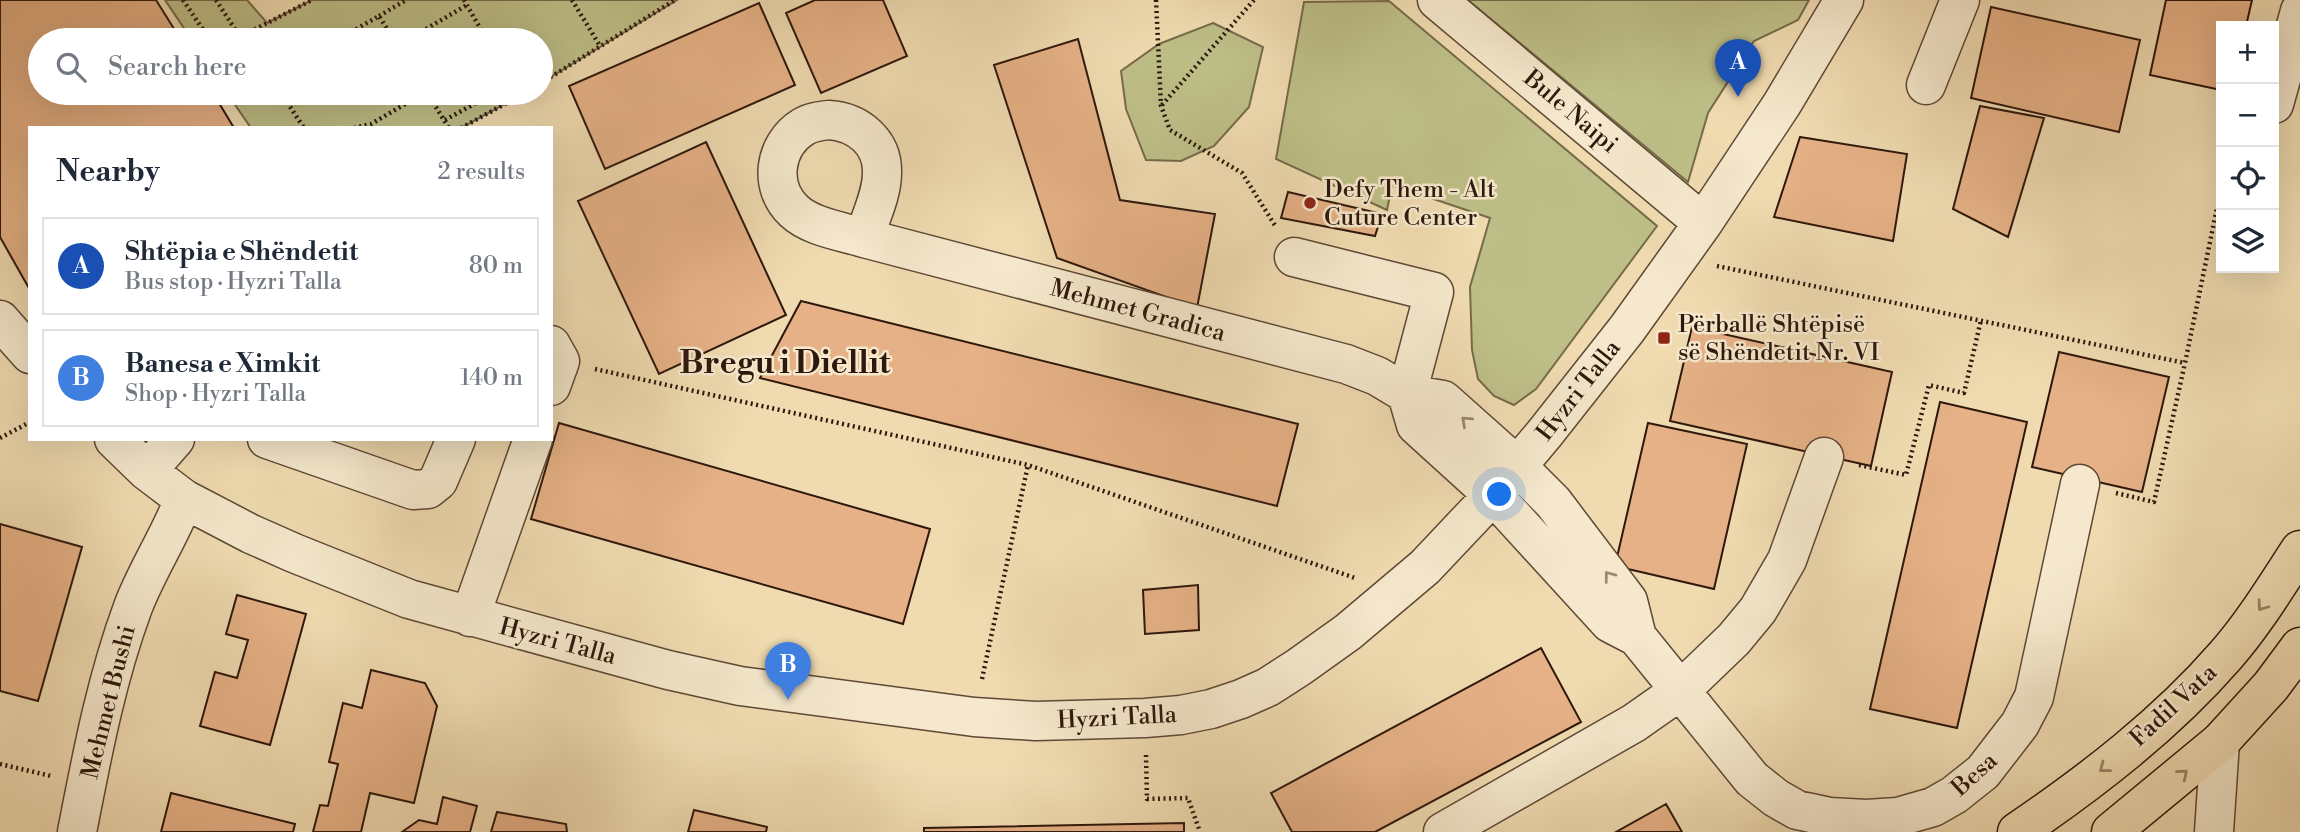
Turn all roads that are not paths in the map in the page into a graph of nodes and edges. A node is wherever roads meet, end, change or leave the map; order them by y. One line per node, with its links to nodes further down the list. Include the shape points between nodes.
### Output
1 (1437, 0): 7 (street, Bule Naipi)
2 (1844, 0): 7 (street, Hyzri Talla)
3 (1959, 0): 5 (street)
4 (2297, 31): 6 (street)
5 (1926, 85)
6 (2279, 88)
7 (1703, 223): 19 (street, Hyzri Talla, via 1627,329)
8 (864, 238): 12 (street, Mehmet Gradica, via 1346,364)
9 (1293, 257): 12 (street, via 1434,292)
10 (0, 320): 11 (street)
11 (28, 352)
12 (1407, 394): 19 (street, Mehmet Gradica, one-way to 12, via 1443,400); 22 (street, via 1416,425)
13 (116, 441): 20 (street, Hyzri Talla)
14 (174, 441): 20 (street)
15 (273, 441): 16 (street, via 413,490 428,489 439,481)
16 (455, 441)
17 (532, 441): 25 (street)
18 (1824, 457): 28 (street, via 1774,586 1734,639)
19 (1517, 466): 22 (street, Hyzri Talla); 26 (street, Besa, one-way to 19, via 1628,601 1553,502)
20 (147, 471): 23 (street, Hyzri Talla)
21 (2080, 484): 28 (street, Besa, via 2034,697 2020,724 1983,772 1933,807 1898,817 1867,819 1797,810 1752,779)
22 (1493, 495): 25 (street, Hyzri Talla, via 1397,592 1299,667 1241,699 1181,715 1036,720 974,717 740,686); 26 (street, Besa, via 1609,622)
23 (184, 499): 25 (street, Hyzri Talla, via 294,553 409,599); 30 (street, Mehmet Bushi, via 121,640)
24 (2300, 550): 32 (main road, Fadil Vata, one-way to 32, via 2227,653 2181,703 2060,803)
25 (470, 617)
26 (1637, 637): 28 (street, Besa)
27 (2300, 647): 29 (main road)
28 (1681, 691): 31 (street, via 1592,748)
29 (2220, 741): 33 (main road, one-way to 29); 34 (street)
30 (77, 832)
31 (1443, 832)
32 (2017, 832)
33 (2110, 832)
34 (2214, 832)

